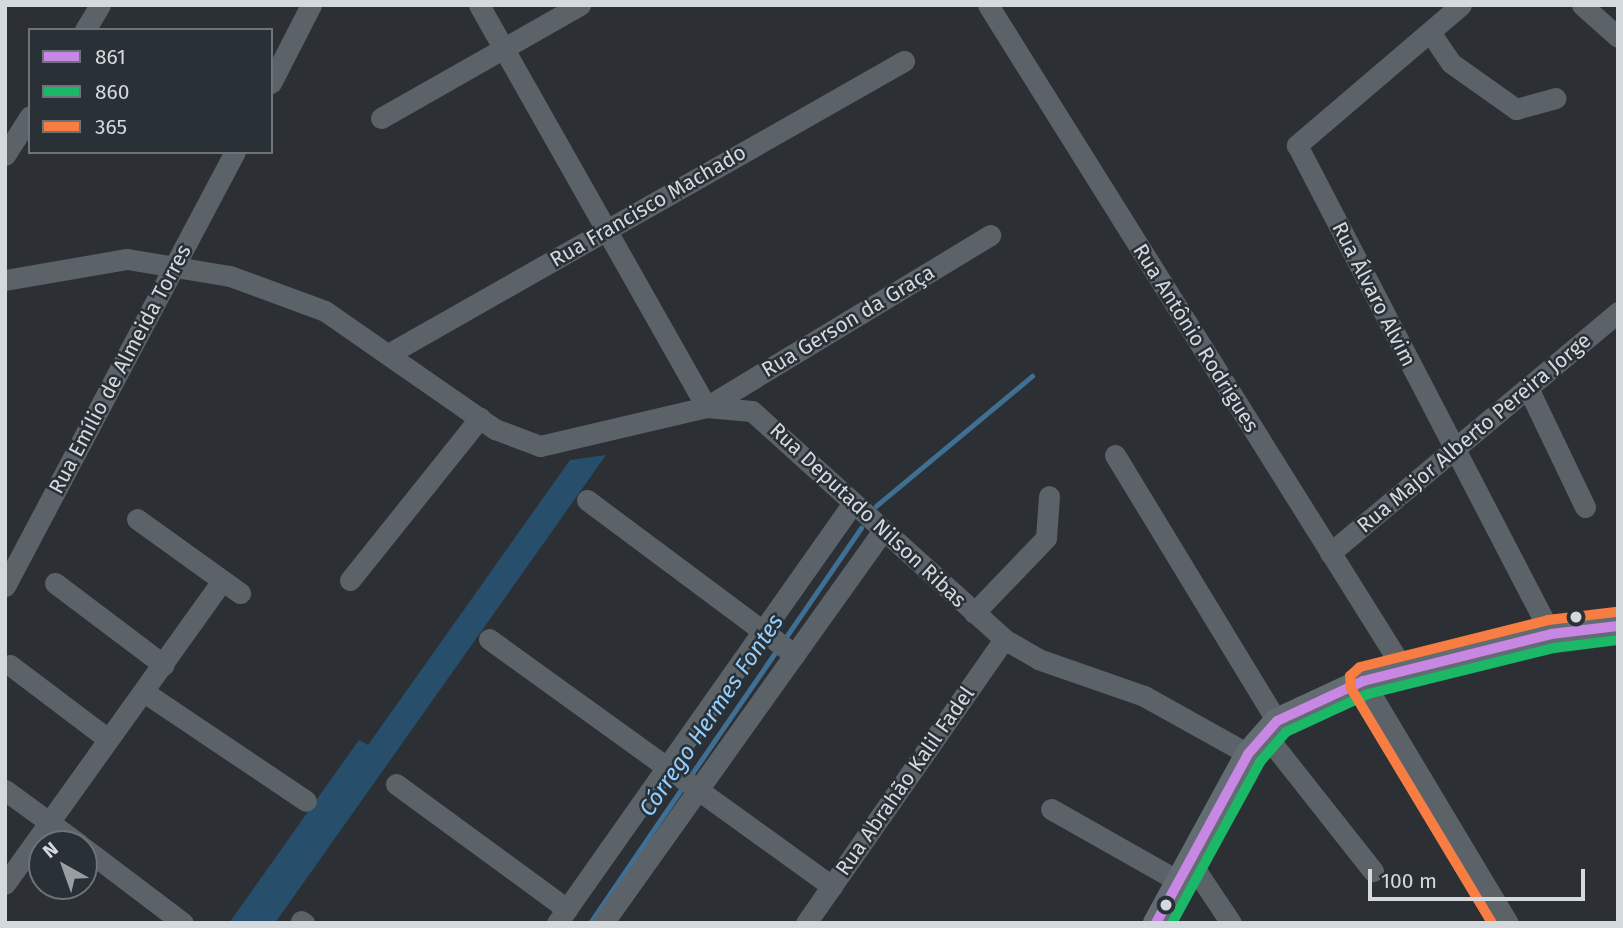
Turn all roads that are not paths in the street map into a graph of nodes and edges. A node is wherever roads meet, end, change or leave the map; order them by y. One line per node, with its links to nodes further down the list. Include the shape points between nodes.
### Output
1 (100, 5): 8 (street)
2 (311, 5): 13 (street)
3 (479, 5): 11 (street)
4 (579, 5): 11 (street)
5 (988, 5): 36 (street, Rua Antônio Rodrigues)
6 (1461, 5): 9 (street, Rua Álvaro Alvim)
7 (1582, 5): 10 (street)
8 (86, 28)
9 (1430, 32): 14 (street, via 1451,63 1516,109); 28 (street, Rua Álvaro Alvim, via 1297,145)
10 (1618, 37)
11 (503, 48): 15 (street); 19 (street)
12 (904, 61): 19 (street, Rua Francisco Machado)
13 (273, 79)
14 (1556, 98)
15 (381, 118)
16 (28, 119): 18 (street)
17 (234, 154): 21 (street, Rua Emílio de Almeida Torres)
18 (5, 155)
19 (606, 230): 24 (street, Rua Francisco Machado); 26 (street)
20 (990, 235): 26 (street, Rua Gerson da Graça)
21 (174, 262): 22 (street, Rua Deputado Nilson Ribas, via 101,261); 24 (street, Rua Deputado Nilson Ribas, via 305,302); 39 (street, Rua Emílio de Almeida Torres)
22 (5, 279)
23 (1618, 312): 25 (street, Rua Major Alberto Pereira Jorge)
24 (392, 352): 27 (street, Rua Deputado Nilson Ribas)
25 (1528, 388): 28 (street, Rua Major Alberto Pereira Jorge); 33 (street)
26 (706, 407): 27 (street, Rua Deputado Nilson Ribas, via 540,446); 32 (street, Rua Deputado Nilson Ribas, via 742,407 763,418)
27 (480, 418): 37 (street)
28 (1455, 449): 36 (street, Rua Major Alberto Pereira Jorge); 43 (street, Rua Álvaro Alvim)
29 (1115, 455): 52 (street)
30 (1049, 496): 40 (street, via 1046,538)
31 (587, 500): 42 (street)
32 (853, 503): 35 (street, Rua Deputado Nilson Ribas); 42 (street)
33 (1585, 507)
34 (137, 519): 47 (street, via 231,587)
35 (883, 531): 40 (street, Rua Deputado Nilson Ribas); 46 (street)
36 (1330, 553): 49 (street, Rua Antônio Rodrigues)
37 (350, 580)
38 (55, 583): 47 (street)
39 (5, 586)
40 (974, 613): 45 (street, Rua Deputado Nilson Ribas)
41 (1618, 626): 43 (main road)
42 (762, 632): 46 (street); 55 (street)
43 (1551, 634): 49 (main road)
44 (489, 639): 55 (street)
45 (1004, 639): 54 (street, Rua Deputado Nilson Ribas, via 1038,659 1144,696); 67 (street, Rua Abrahão Kalil Fadel)
46 (795, 655): 58 (street)
47 (164, 664): 51 (street)
48 (10, 665): 53 (street)
49 (1404, 670): 50 (main road)
50 (1363, 681): 52 (main road); 74 (street)
51 (144, 692): 53 (street); 59 (street)
52 (1271, 727): 54 (main road); 64 (street)
53 (108, 739): 61 (street)
54 (1248, 754): 65 (main road)
55 (664, 771): 58 (street); 68 (street)
56 (396, 784): 68 (street)
57 (5, 790): 61 (street)
58 (695, 792): 67 (street); 70 (street)
59 (306, 801)
60 (1051, 809): 65 (street)
61 (50, 822): 62 (street); 66 (street)
62 (61, 830)
63 (98, 859): 69 (street)
64 (1373, 870)
65 (1186, 873): 72 (main road); 73 (street)
66 (5, 884)
67 (832, 886): 71 (street, Rua Abrahão Kalil Fadel)
68 (562, 916)
69 (183, 923)
70 (603, 923)
71 (806, 923)
72 (1156, 923)
73 (1231, 923)
74 (1508, 923)

